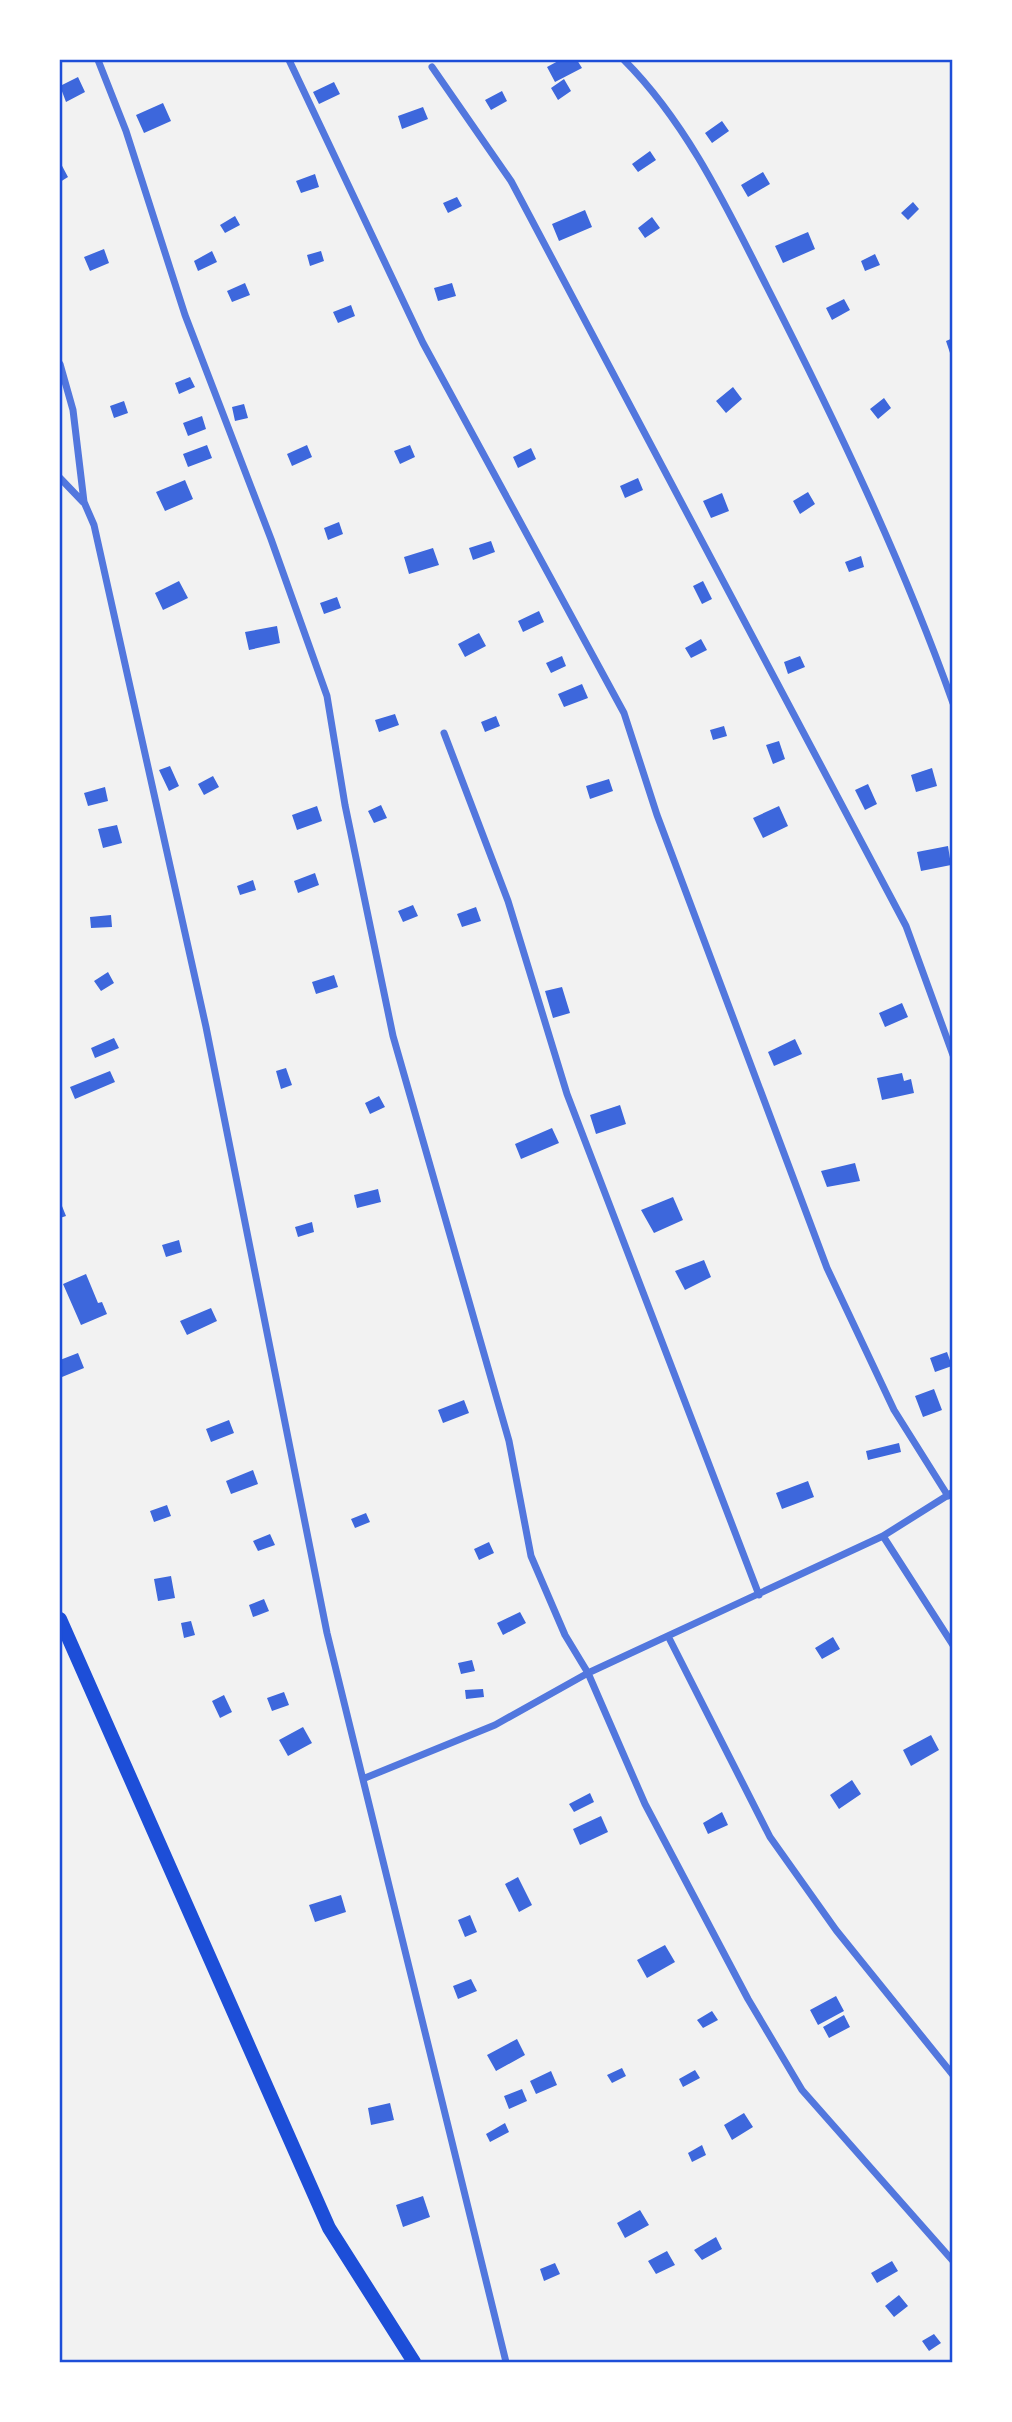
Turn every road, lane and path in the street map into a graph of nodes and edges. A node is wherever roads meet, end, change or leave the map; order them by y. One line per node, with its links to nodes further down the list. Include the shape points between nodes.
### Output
1 (98, 60): 17 (street, via 185,314 327,696 393,1036 509,1441 531,1556 565,1635)
2 (289, 60): 11 (street, via 423,344 624,713 662,828 827,1268 894,1410)
3 (624, 60): 8 (street, via 645,81 714,183 789,330 920,612)
4 (432, 66): 10 (street, via 511,181 906,926)
5 (60, 364): 7 (street, via 73,410)
6 (60, 478): 7 (street)
7 (84, 502): 18 (street, via 94,525 206,1027 327,1633)
8 (953, 703)
9 (444, 733): 13 (street, via 508,901 567,1094)
10 (953, 1055)
11 (950, 1494): 12 (street)
12 (883, 1536): 13 (street); 16 (street)
13 (759, 1595): 15 (street)
14 (60, 1619): 21 (main road, via 329,2228)
15 (668, 1636): 17 (street); 19 (street, via 770,1837 836,1930)
16 (953, 1645)
17 (588, 1673): 18 (street, via 495,1726); 20 (street, via 645,1804 802,2091)
18 (365, 1778): 22 (street)
19 (953, 2075)
20 (953, 2261)
21 (414, 2362)
22 (506, 2362)

